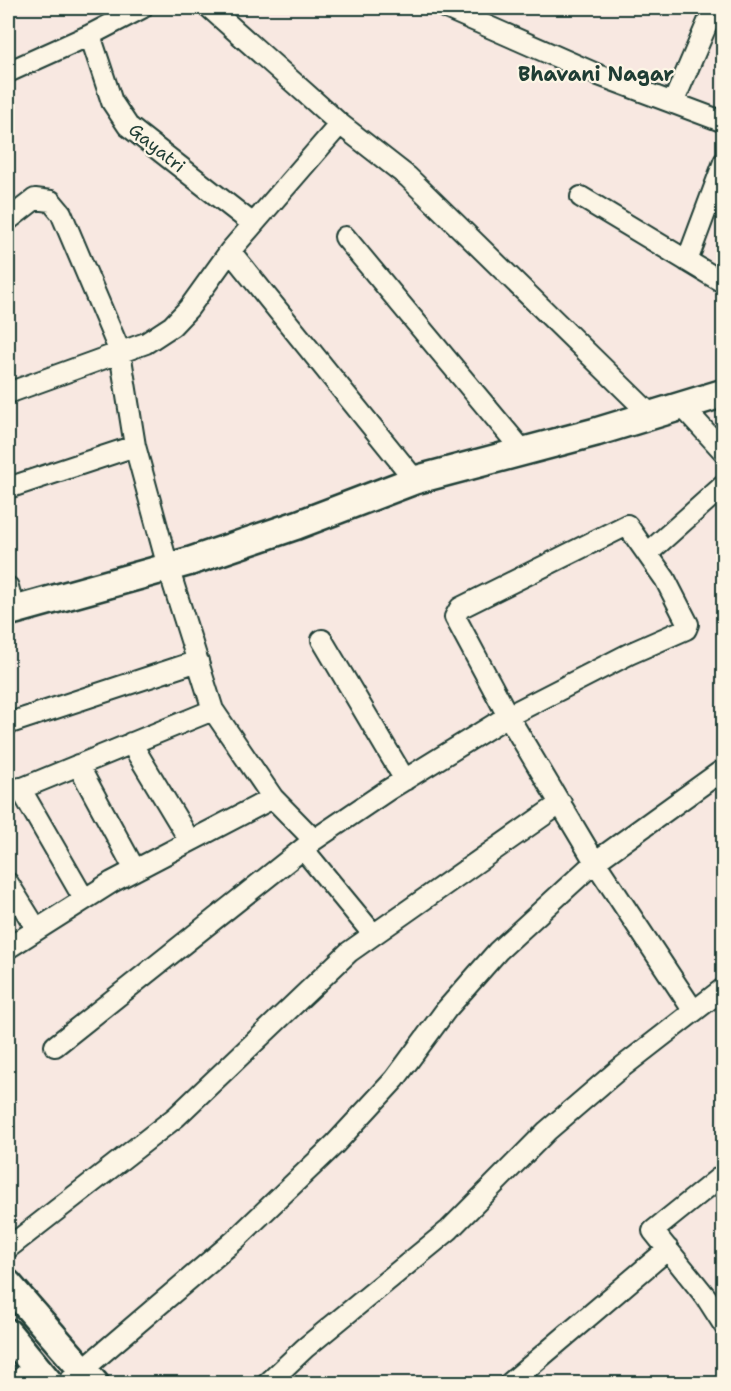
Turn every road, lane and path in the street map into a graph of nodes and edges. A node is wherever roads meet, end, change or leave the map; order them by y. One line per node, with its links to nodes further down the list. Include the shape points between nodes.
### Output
1 (142, 8): 5 (street)
2 (210, 8): 9 (street)
3 (446, 8): 7 (street)
4 (714, 8): 7 (street)
5 (90, 35): 6 (street); 13 (street, Gayatri, via 112,102 128,126)
6 (8, 72)
7 (673, 103): 8 (street)
8 (723, 122)
9 (340, 124): 13 (street); 22 (street, via 408,177)
10 (723, 162): 16 (street)
11 (581, 197): 16 (street)
12 (8, 220): 18 (street, via 34,200 44,199 56,205)
13 (253, 224): 15 (street)
14 (345, 237): 24 (street)
15 (230, 251): 18 (street, via 172,326 146,343); 26 (street)
16 (687, 261): 17 (street)
17 (723, 283)
18 (120, 351): 19 (street); 23 (street)
19 (8, 393)
20 (723, 393): 21 (street)
21 (683, 407): 22 (street); 25 (street)
22 (652, 416): 24 (street)
23 (135, 446): 28 (street); 30 (street)
24 (523, 451): 26 (street)
25 (723, 452)
26 (415, 480): 30 (street, via 297,525)
27 (723, 485): 29 (street)
28 (8, 488)
29 (648, 553): 35 (street, via 687,627); 35 (street, via 630,527 624,526 457,611 457,622)
30 (168, 567): 31 (street); 33 (street)
31 (10, 603)
32 (322, 640): 40 (street)
33 (198, 661): 34 (street); 36 (street)
34 (213, 710): 37 (street); 42 (street)
35 (508, 716): 40 (street); 43 (street)
36 (14, 722)
37 (131, 744): 38 (street); 44 (street)
38 (78, 765): 41 (street); 47 (street)
39 (723, 769): 46 (street)
40 (405, 780): 45 (street)
41 (14, 791): 49 (street)
42 (273, 798): 44 (street); 45 (street)
43 (561, 803): 46 (street); 51 (street)
44 (190, 841): 47 (street)
45 (309, 845): 51 (street); 55 (street)
46 (595, 862): 54 (street); 63 (street, via 472,979 394,1079 334,1144 235,1240)
47 (135, 870): 49 (street)
48 (8, 883): 50 (street)
49 (84, 899): 50 (street)
50 (36, 928): 52 (street)
51 (373, 934): 57 (street, via 349,952 176,1117)
52 (8, 948)
53 (723, 988): 54 (street)
54 (693, 1010): 65 (street, via 547,1131 449,1230)
55 (55, 1046)
56 (723, 1174): 58 (street, via 653,1231)
57 (8, 1248)
58 (668, 1249): 60 (street); 66 (street)
59 (8, 1284): 63 (street)
60 (723, 1325)
61 (8, 1333): 62 (street)
62 (43, 1375): 64 (street)
63 (81, 1378)
64 (14, 1383)
65 (267, 1383)
66 (509, 1383)

